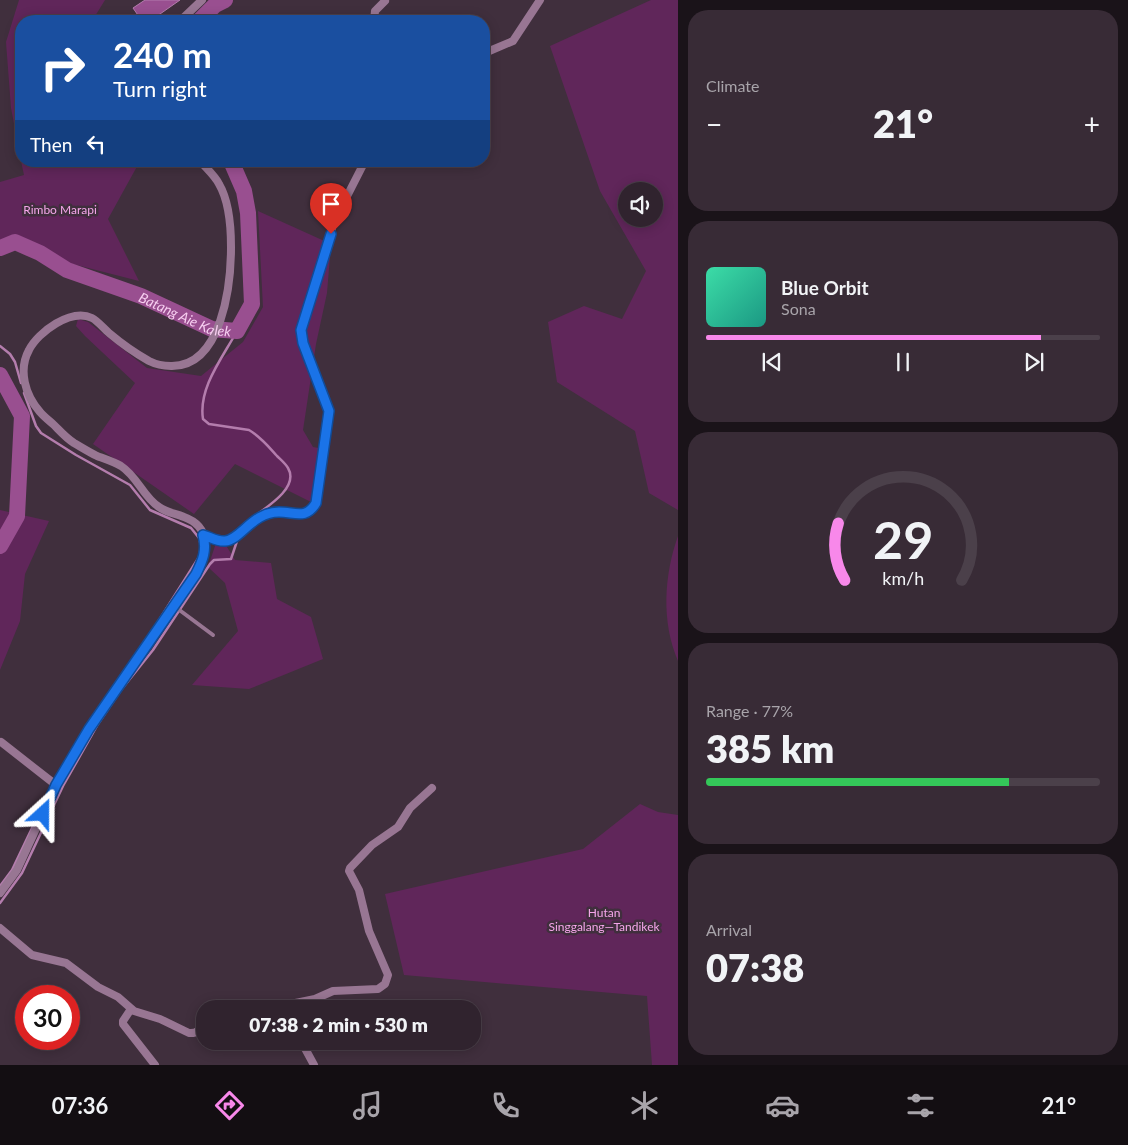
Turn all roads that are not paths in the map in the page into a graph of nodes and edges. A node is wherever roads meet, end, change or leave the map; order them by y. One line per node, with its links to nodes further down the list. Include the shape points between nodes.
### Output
1 (202, 0): 4 (street)
2 (540, 0): 6 (street, via 513,41)
3 (384, 1): 5 (street)
4 (186, 15)
5 (375, 15)
6 (490, 51)
7 (205, 167): 9 (street, via 220,184 227,206 230,271 221,322 202,354 192,362 161,366 125,346 92,318 79,316 64,319 38,337 29,348 22,370 30,398 71,441 121,466 138,482 149,499 160,508 195,523)
8 (362, 167): 9 (street, via 334,217 301,330 329,411 316,503 304,514 277,512 259,517 229,540)
9 (203, 535): 10 (street, via 202,562)
10 (174, 606): 11 (lane); 13 (street, via 96,719)
11 (212, 635)
12 (1, 742): 13 (street)
13 (56, 785): 15 (street, via 17,870)
14 (432, 788): 17 (street, via 410,808 398,827 368,848 349,871 359,890 369,931 388,975 385,984 378,988 332,990)
15 (0, 893)
16 (0, 928): 18 (street, via 32,956 70,965 98,987 118,997)
17 (311, 1000)
18 (131, 1010): 19 (street, via 189,1033); 21 (street, via 123,1024)
19 (196, 1032)
20 (306, 1050): 22 (street)
21 (155, 1065)
22 (314, 1065)

